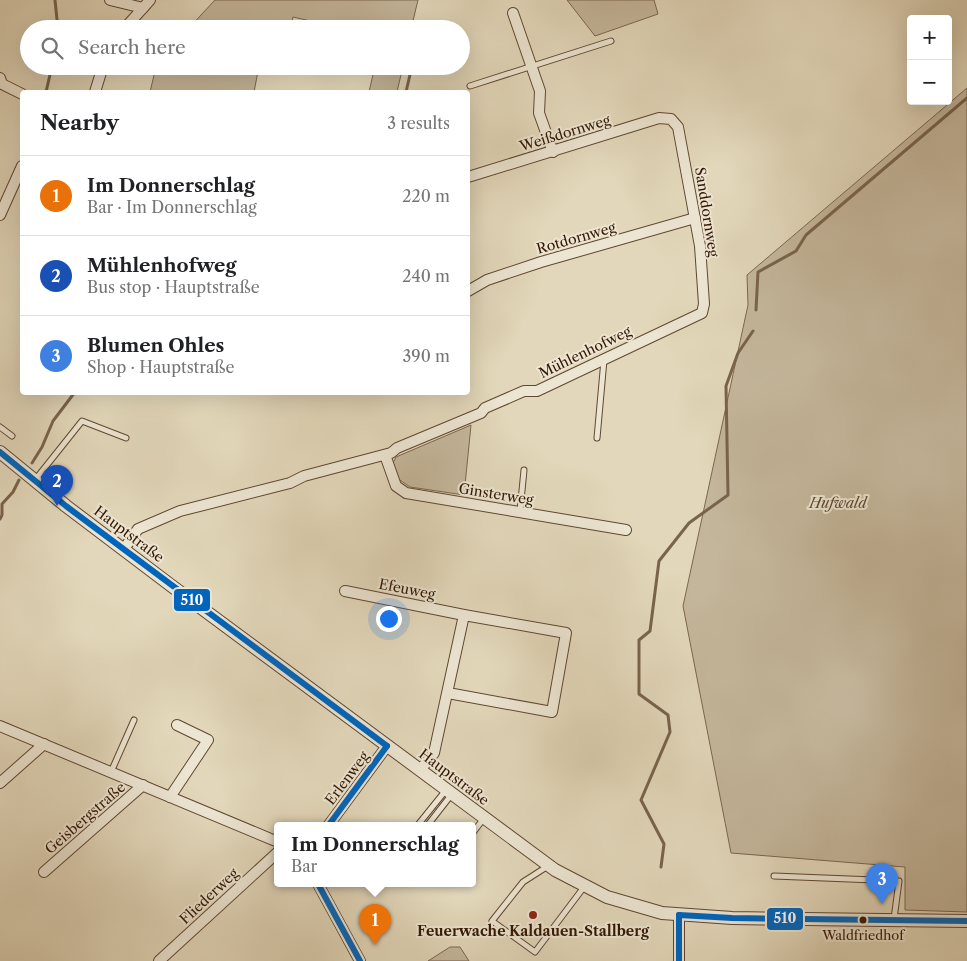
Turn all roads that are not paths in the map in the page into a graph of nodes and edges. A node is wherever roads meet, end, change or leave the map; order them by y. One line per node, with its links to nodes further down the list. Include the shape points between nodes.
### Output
1 (110, 0): 2 (street)
2 (146, 4): 4 (street)
3 (513, 13): 6 (street)
4 (132, 20)
5 (611, 41): 6 (lane)
6 (532, 67): 9 (lane); 13 (street, via 540,91 539,114)
7 (100, 75): 10 (street)
8 (1, 82): 11 (street)
9 (470, 86)
10 (96, 90)
11 (20, 93)
12 (671, 119): 13 (street, Weißdornweg, via 659,118); 17 (street, Sanddornweg, via 678,127)
13 (553, 152): 15 (street, Weißdornweg)
14 (20, 170): 16 (street)
15 (470, 176)
16 (0, 215)
17 (695, 218): 18 (street, Rotdornweg, via 541,262 487,280); 19 (street, Sanddornweg, via 700,246)
18 (470, 290)
19 (702, 313): 20 (street, Mühlenhofweg)
20 (604, 360): 24 (lane); 26 (street, Mühlenhofweg, via 537,391 524,391 485,408 481,414 434,434 424,435)
21 (0, 427): 22 (lane)
22 (12, 436)
23 (126, 438): 28 (lane, via 82,421)
24 (597, 438)
25 (0, 452): 28 (street, Hauptstraße)
26 (385, 455): 29 (street, Ginsterweg, via 396,486 406,494); 31 (street, Mühlenhofweg, via 180,511 138,529)
27 (524, 470): 29 (lane)
28 (34, 480): 31 (street, Hauptstraße)
29 (520, 511): 30 (street, Ginsterweg)
30 (626, 530)
31 (124, 549): 39 (street, Hauptstraße)
32 (345, 591): 33 (street, Efeuweg)
33 (464, 615): 34 (street); 34 (street, Efeuweg, via 566,633 552,712)
34 (448, 694): 40 (street, via 434,753)
35 (134, 720): 41 (lane)
36 (177, 725): 45 (street, via 212,741)
37 (0, 726): 38 (street)
38 (44, 744): 41 (street); 42 (street)
39 (387, 746): 40 (street, Hauptstraße); 47 (street, Erlenweg)
40 (420, 770): 44 (street, Hauptstraße)
41 (111, 772): 43 (street)
42 (0, 783)
43 (143, 785): 45 (street); 54 (street, Geisbergstraße)
44 (449, 792): 46 (street, Hauptstraße); 48 (lane); 49 (lane)
45 (170, 797): 51 (street)
46 (484, 818): 50 (lane); 53 (street, Hauptstraße)
47 (331, 822)
48 (421, 822)
49 (430, 822)
50 (476, 829)
51 (274, 840)
52 (274, 856): 61 (street, Fliederweg)
53 (549, 866): 57 (street, Hauptstraße); 57 (lane, via 523,882 492,921 535,952)
54 (44, 872)
55 (774, 876): 59 (lane, via 899,881)
56 (320, 887): 62 (street)
57 (584, 887): 58 (street, Hauptstraße, via 627,904)
58 (678, 915): 59 (street, Hauptstraße); 63 (street)
59 (894, 920): 60 (street, Hauptstraße)
60 (967, 921)
61 (159, 961)
62 (360, 961)
63 (679, 961)

